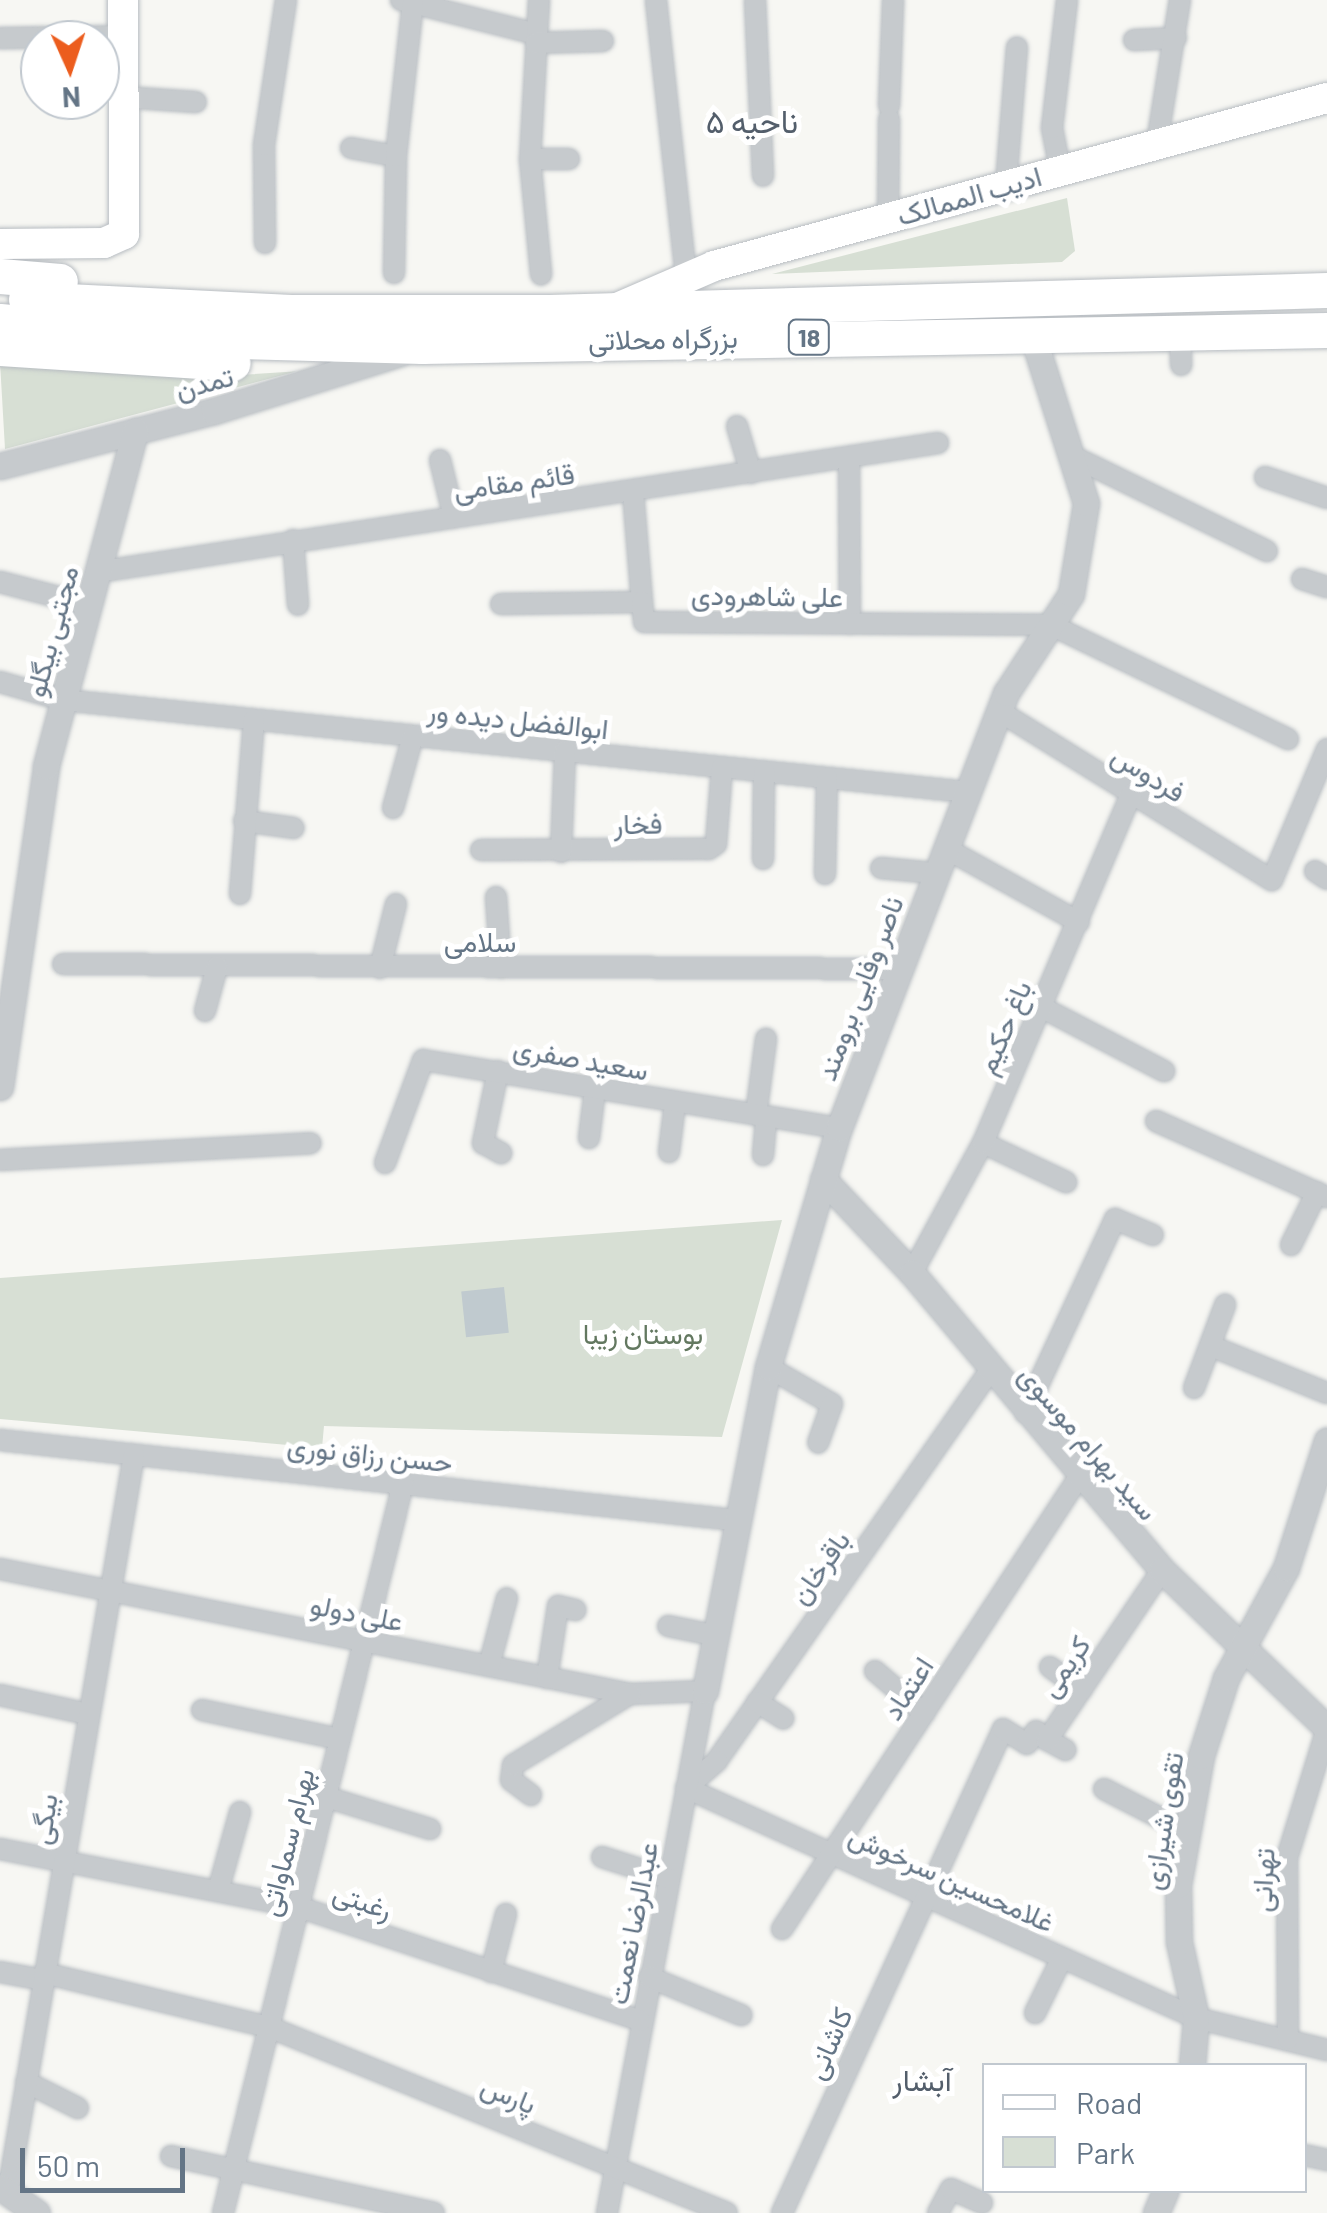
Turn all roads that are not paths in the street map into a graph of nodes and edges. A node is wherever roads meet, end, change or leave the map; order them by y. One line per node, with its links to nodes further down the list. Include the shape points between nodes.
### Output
1 (123, 0): 10 (main road)
2 (286, 0): 29 (street, via 264,145)
3 (539, 0): 13 (street)
4 (656, 0): 34 (street)
5 (755, 0): 26 (street)
6 (893, 0): 28 (street)
7 (1067, 0): 25 (street, via 1052,128)
8 (1180, 0): 12 (street)
9 (406, 2): 13 (street); 22 (street)
10 (122, 36): 11 (street); 17 (main road)
11 (0, 38)
12 (1176, 38): 14 (street); 20 (street)
13 (536, 39): 15 (street); 24 (street)
14 (1134, 40)
15 (604, 41)
16 (1017, 48): 27 (street)
17 (122, 97): 19 (street); 30 (main road, via 124,234 104,242)
18 (1327, 98): 20 (main road, ادیب الممالک)
19 (196, 102)
20 (1157, 143): 25 (main road, ادیب الممالک)
21 (351, 148): 22 (street)
22 (396, 156): 31 (street)
23 (569, 159): 24 (street)
24 (530, 160): 32 (street)
25 (1060, 169): 27 (main road, ادیب الممالک)
26 (763, 176)
27 (1006, 184): 28 (main road, ادیب الممالک)
28 (888, 220): 34 (main road, ادیب الممالک)
29 (266, 243)
30 (0, 244)
31 (394, 272)
32 (542, 274)
33 (0, 276): 39 (highway, via 261,294)
34 (686, 277): 37 (main road, ادیب الممالک)
35 (1327, 290): 37 (highway, بزرگراه محلاتی / 18)
36 (0, 296): 39 (highway, بزرگراه محلاتی / 18)
37 (617, 308): 39 (highway, بزرگراه محلاتی / 18)
38 (0, 320): 39 (highway, بزرگراه محلاتی / 18)
39 (291, 328): 42 (highway, بزرگراه محلاتی / 18)
40 (1327, 330): 41 (highway, بزرگراه محلاتی / 18, via 1180,348)
41 (1032, 334): 42 (highway, بزرگراه محلاتی / 18); 47 (street, ناصر وفایی برومند)
42 (422, 346): 43 (highway, via 309,364 162,363); 45 (street, تمدن)
43 (0, 348)
44 (737, 426): 51 (street)
45 (135, 431): 50 (street, تمدن); 58 (street, مجتبی بیگلو)
46 (938, 443): 48 (street, قائم مقامی)
47 (1070, 455): 57 (street); 67 (street, ناصر وفایی برومند, via 1086,504 1071,594)
48 (850, 456): 51 (street, قائم مقامی); 66 (street)
49 (440, 460): 55 (street)
50 (0, 466)
51 (751, 473): 53 (street, قائم مقامی)
52 (1266, 477): 54 (street)
53 (633, 492): 55 (street, قائم مقامی); 62 (street)
54 (1327, 498)
55 (454, 518): 56 (street, قائم مقامی)
56 (293, 540): 58 (street, قائم مقامی); 65 (street)
57 (1266, 551)
58 (98, 572): 64 (street, مجتبی بیگلو)
59 (1302, 579): 61 (street)
60 (0, 582): 64 (street)
61 (1327, 587)
62 (642, 602): 63 (street); 66 (street, علی شاهرودی, via 644,622)
63 (500, 604)
64 (89, 605): 69 (street, مجتبی بیگلو)
65 (298, 605)
66 (850, 624): 67 (street, علی شاهرودی)
67 (1051, 625): 70 (street, ناصر وفایی برومند); 73 (street)
68 (0, 682): 69 (street, ابوالفضل دیده ور)
69 (63, 700): 71 (street, ابوالفضل دیده ور); 95 (street, مجتبی بیگلو)
70 (999, 711): 79 (street, ناصر وفایی برومند); 80 (street, فردوس)
71 (254, 720): 72 (street, ابوالفضل دیده ور); 82 (street)
72 (414, 736): 75 (street, ابوالفضل دیده ور); 81 (street)
73 (1288, 739)
74 (1327, 749): 80 (street, فردوس, via 1272,880)
75 (565, 751): 76 (street, ابوالفضل دیده ور); 86 (street)
76 (722, 767): 77 (street, ابوالفضل دیده ور); 86 (street, فخار, via 716,844 709,849)
77 (764, 771): 78 (street, ابوالفضل دیده ور); 87 (street)
78 (827, 778): 79 (street, ابوالفضل دیده ور); 89 (street)
79 (967, 792): 84 (street, ناصر وفایی برومند)
80 (1131, 795): 94 (street, باغ حکیم)
81 (393, 808)
82 (244, 820): 83 (street); 91 (street)
83 (294, 828)
84 (945, 848): 90 (street, ناصر وفایی برومند); 94 (street)
85 (481, 850): 86 (street, فخار)
86 (561, 852)
87 (763, 859)
88 (881, 868): 90 (street)
89 (825, 874)
90 (934, 874): 100 (street, ناصر وفایی برومند)
91 (240, 894)
92 (496, 897): 99 (street)
93 (396, 904): 98 (street)
94 (1078, 922): 101 (street, باغ حکیم)
95 (9, 961): 106 (street, مجتبی بیگلو)
96 (63, 964): 97 (street, سلامی)
97 (217, 967): 98 (street, سلامی); 102 (street)
98 (380, 968): 99 (street, سلامی)
99 (501, 968): 100 (street, سلامی)
100 (897, 969): 111 (street, ناصر وفایی برومند)
101 (1041, 1007): 104 (street); 113 (street, باغ حکیم)
102 (206, 1011)
103 (766, 1040): 109 (street)
104 (1164, 1071)
105 (498, 1072): 107 (street, سعید صفری); 115 (street, via 483,1142); 119 (street, سعید صفری, via 417,1064)
106 (0, 1087)
107 (595, 1089): 108 (street, سعید صفری); 112 (street)
108 (675, 1103): 109 (street, سعید صفری); 116 (street)
109 (761, 1116): 111 (street, سعید صفری); 117 (street)
110 (1156, 1121): 122 (street)
111 (839, 1128): 120 (street, ناصر وفایی برومند)
112 (589, 1138)
113 (983, 1143): 121 (street); 125 (street, باغ حکیم)
114 (312, 1144): 118 (street)
115 (501, 1152)
116 (669, 1152)
117 (763, 1155)
118 (0, 1160)
119 (386, 1163)
120 (823, 1179): 125 (street, سید بهرام موسوی); 128 (street, ناصر وفایی برومند)
121 (1066, 1182)
122 (1322, 1194): 124 (street)
123 (1153, 1235): 132 (street, via 1115,1219)
124 (1291, 1246)
125 (912, 1274): 129 (street, سید بهرام موسوی)
126 (1225, 1305): 127 (street)
127 (1211, 1346): 130 (street); 131 (street)
128 (768, 1367): 135 (street, via 832,1404); 139 (street, ناصر وفایی برومند)
129 (989, 1372): 132 (street, سید بهرام موسوی); 157 (street, باقرخان)
130 (1194, 1388)
131 (1327, 1393)
132 (1026, 1413): 137 (street, سید بهرام موسوی)
133 (0, 1440): 136 (street, حسن رزاق نوری)
134 (1327, 1440): 148 (street, تقوی شیرازی, via 1286,1568)
135 (818, 1443)
136 (134, 1455): 138 (street, حسن رزاق نوری); 142 (street, بیگی)
137 (1078, 1477): 141 (street, سید بهرام موسوی); 159 (street, اعتماد)
138 (402, 1484): 139 (street, حسن رزاق نوری); 147 (street, بهرام سماواتی)
139 (734, 1520): 146 (street, ناصر وفایی برومند)
140 (0, 1568): 142 (street, علی دولو)
141 (1162, 1570): 148 (street, سید بهرام موسوی); 154 (street, کریمی)
142 (109, 1590): 147 (street, علی دولو); 160 (street, بیگی)
143 (507, 1598): 149 (street)
144 (576, 1610): 152 (street, via 558,1606)
145 (668, 1626): 146 (street)
146 (714, 1635): 153 (street, ناصر وفایی برومند)
147 (364, 1641): 149 (street, علی دولو); 163 (street, بهرام سماواتی)
148 (1244, 1653): 162 (street, سید بهرام موسوی); 170 (street, تقوی شیرازی, via 1213,1711)
149 (489, 1666): 152 (street, علی دولو)
150 (1050, 1667): 154 (street)
151 (875, 1671): 159 (street)
152 (548, 1678): 155 (street, علی دولو)
153 (705, 1690): 155 (street, علی دولو); 164 (street, عبدالرضا نعمت)
154 (1082, 1690): 177 (street, کریمی, via 1056,1745 1036,1731 1027,1744 1002,1729)
155 (630, 1694): 166 (street, via 513,1765 510,1780)
156 (0, 1696): 160 (street)
157 (758, 1702): 161 (street); 164 (street, باقرخان, via 717,1761)
158 (202, 1710): 163 (street)
159 (924, 1712): 172 (street, اعتماد)
160 (88, 1714): 174 (street, بیگی)
161 (783, 1718)
162 (1327, 1729): 191 (street, تهرانی, via 1287,1858)
163 (340, 1739): 167 (street, بهرام سماواتی)
164 (686, 1788): 172 (street, غلامحسین سرخوش); 175 (street, عبدالرضا نعمت)
165 (1104, 1789): 170 (street)
166 (530, 1795)
167 (326, 1796): 169 (street); 178 (street, بهرام سماواتی)
168 (240, 1812): 176 (street)
169 (430, 1828)
170 (1188, 1832): 188 (street, تقوی شیرازی, via 1178,1886 1178,1942)
171 (0, 1848): 174 (street, رغبتی)
172 (831, 1854): 177 (street, غلامحسین سرخوش); 180 (street, اعتماد)
173 (602, 1858): 175 (street)
174 (64, 1861): 176 (street, رغبتی); 184 (street, بیگی)
175 (668, 1878): 185 (street, عبدالرضا نعمت)
176 (218, 1891): 178 (street, رغبتی)
177 (924, 1896): 181 (street, غلامحسین سرخوش); 206 (street, کاشانی)
178 (298, 1907): 183 (street, رغبتی); 190 (street, بهرام سماواتی)
179 (506, 1914): 183 (street)
180 (782, 1928)
181 (1062, 1958): 186 (street); 188 (street, غلامحسین سرخوش)
182 (0, 1972): 184 (street, پارس)
183 (491, 1972): 189 (street, رغبتی)
184 (44, 1976): 190 (street, پارس); 194 (street, بیگی)
185 (649, 1977): 187 (street); 189 (street, عبدالرضا نعمت)
186 (1034, 2012)
187 (741, 2015)
188 (1196, 2018): 191 (street); 193 (street, تقوی شیرازی)
189 (640, 2022): 197 (street, عبدالرضا نعمت)
190 (269, 2027): 197 (street, پارس); 198 (street, بهرام سماواتی)
191 (1288, 2039): 192 (street)
192 (1327, 2050)
193 (1192, 2063)
194 (26, 2082): 195 (street); 199 (street, بیگی)
195 (78, 2108)
196 (171, 2156): 198 (street)
197 (613, 2165): 204 (street, عبدالرضا نعمت); 205 (street, پارس)
198 (234, 2171): 202 (street, بهرام سماواتی); 203 (street)
199 (4, 2189): 201 (street)
200 (982, 2203): 207 (street, via 951,2189)
201 (37, 2213)
202 (223, 2213)
203 (434, 2213)
204 (607, 2213)
205 (727, 2213)
206 (782, 2213)
207 (938, 2213)

